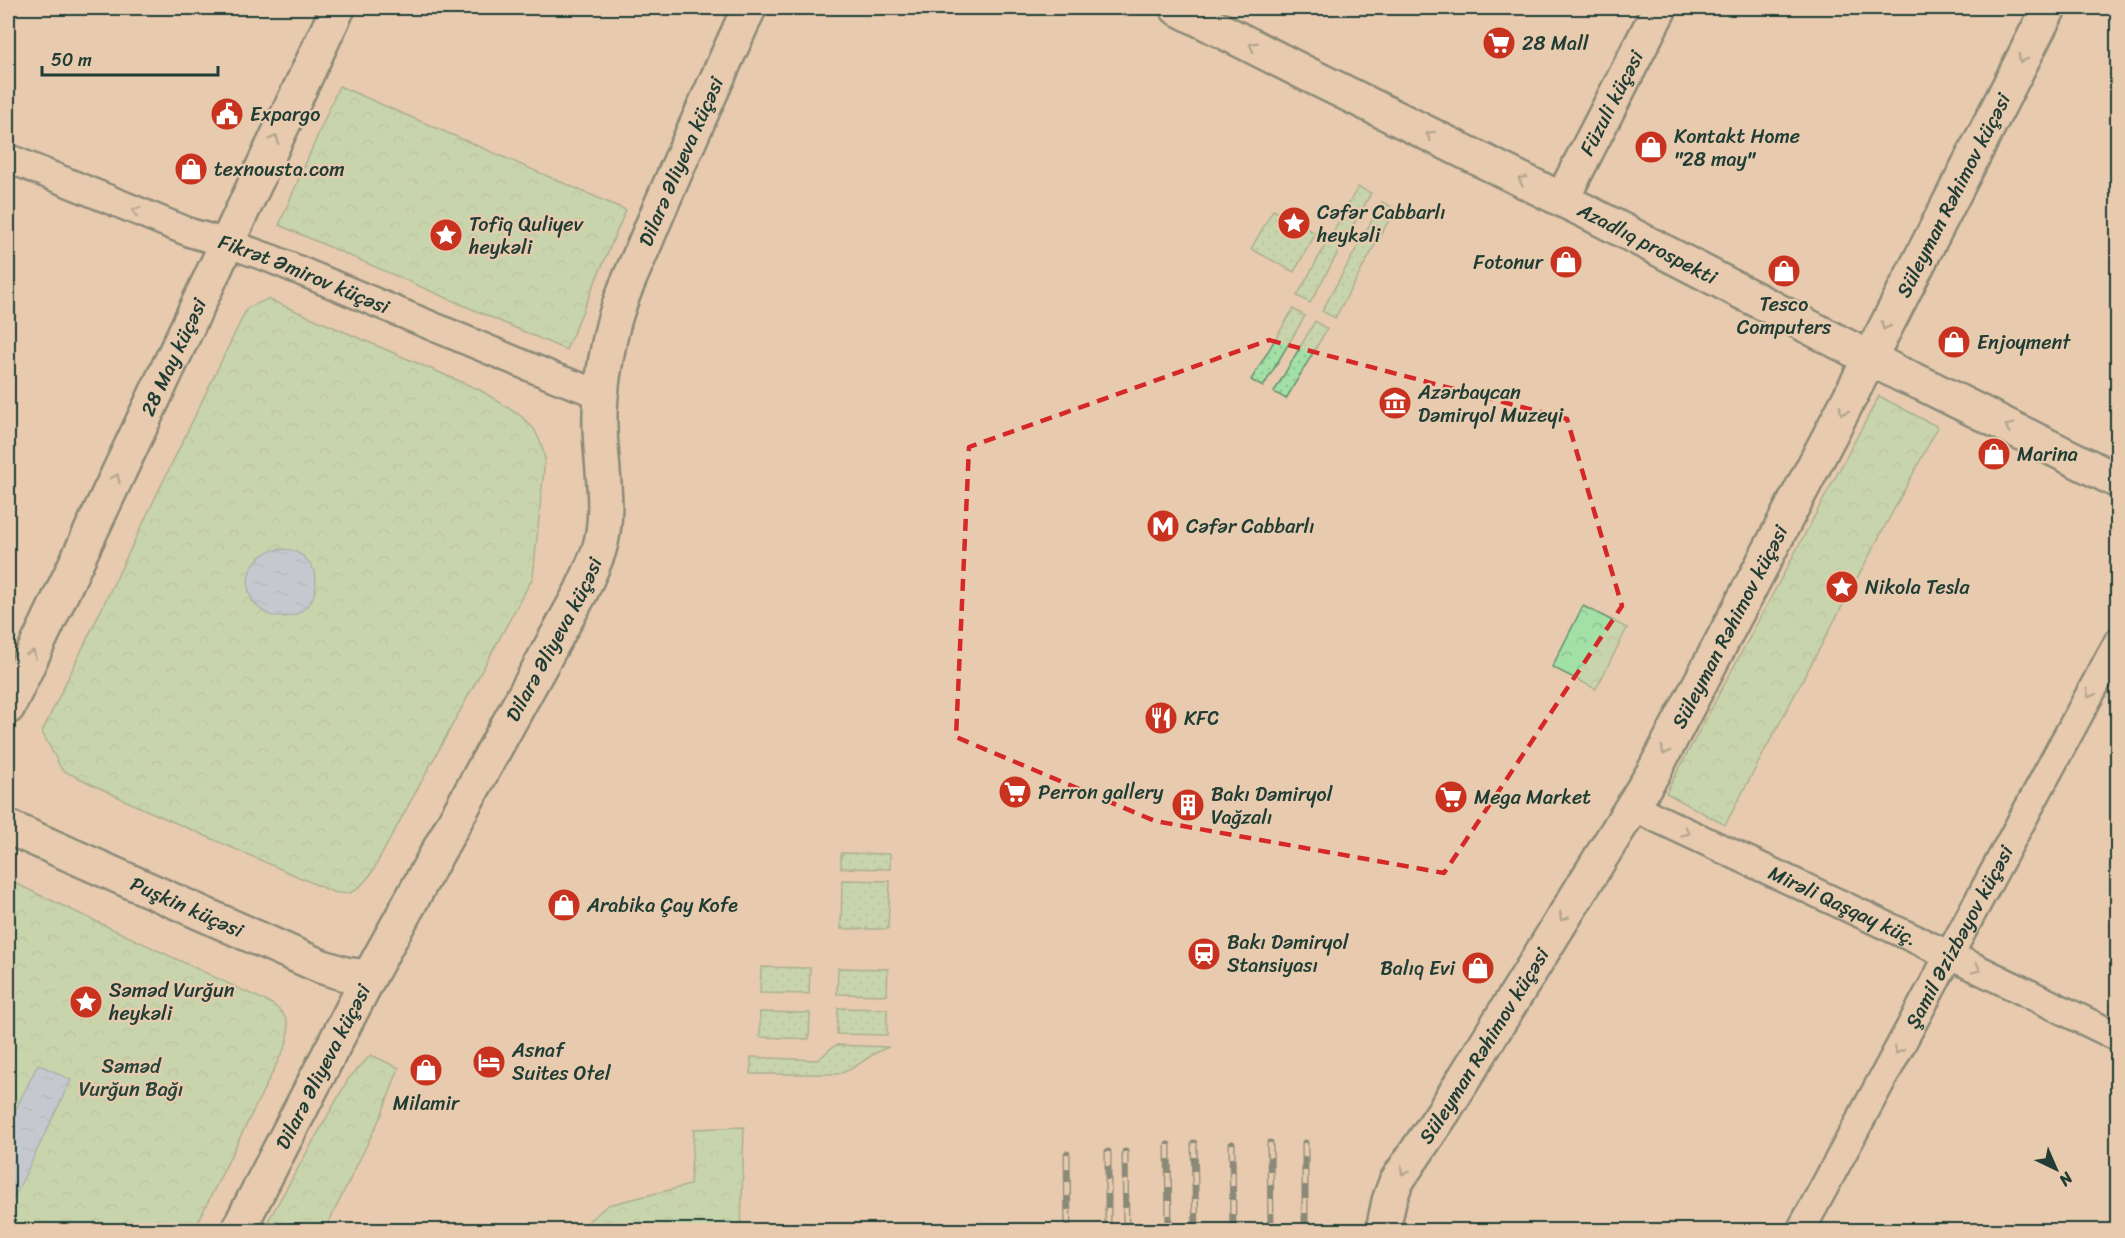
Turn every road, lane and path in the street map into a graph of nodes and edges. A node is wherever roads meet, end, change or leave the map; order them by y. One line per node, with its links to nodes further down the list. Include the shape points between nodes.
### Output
1 (338, 8): 8 (main road, 28 May küçəsi, one-way to 1)
2 (749, 8): 10 (main road, Dilarə Əliyeva küçəsi, via 621,301 611,331)
3 (1177, 8): 7 (main road, Azadlıq prospekti, one-way to 3)
4 (1660, 8): 7 (main road, Füzuli küçəsi)
5 (2049, 8): 9 (main road, Süleyman Rəhimov küçəsi, one-way to 9)
6 (8, 158): 8 (street, Fikrət Əmirov küçəsi, one-way to 6, via 191,233)
7 (1562, 199): 9 (main road, Azadlıq prospekti)
8 (227, 243): 10 (street, Fikrət Əmirov küçəsi); 13 (main road, 28 May küçəsi, one-way to 8)
9 (1869, 358): 11 (main road, Azadlıq prospekti, one-way to 9); 14 (main road, Süleyman Rəhimov küçəsi, one-way to 14)
10 (600, 394): 17 (main road, Dilarə Əliyeva küçəsi, via 604,515 592,569)
11 (2118, 481)
12 (2118, 642): 16 (street, Şamil Əzizbəyov küçəsi, one-way to 16)
13 (8, 707)
14 (1633, 807): 16 (street, Mirəli Qaşqay küç., one-way to 16); 20 (main road, Süleyman Rəhimov küçəsi, one-way to 20, via 1396,1182)
15 (8, 827): 17 (main road, Puşkin küçəsi, via 320,966)
16 (1949, 955): 18 (street, Mirəli Qaşqay küç., one-way to 18); 21 (street, Şamil Əzizbəyov küçəsi, one-way to 21)
17 (369, 977): 19 (main road, Dilarə Əliyeva küçəsi)
18 (2118, 1037)
19 (238, 1230)
20 (1383, 1230)
21 (1801, 1230)

